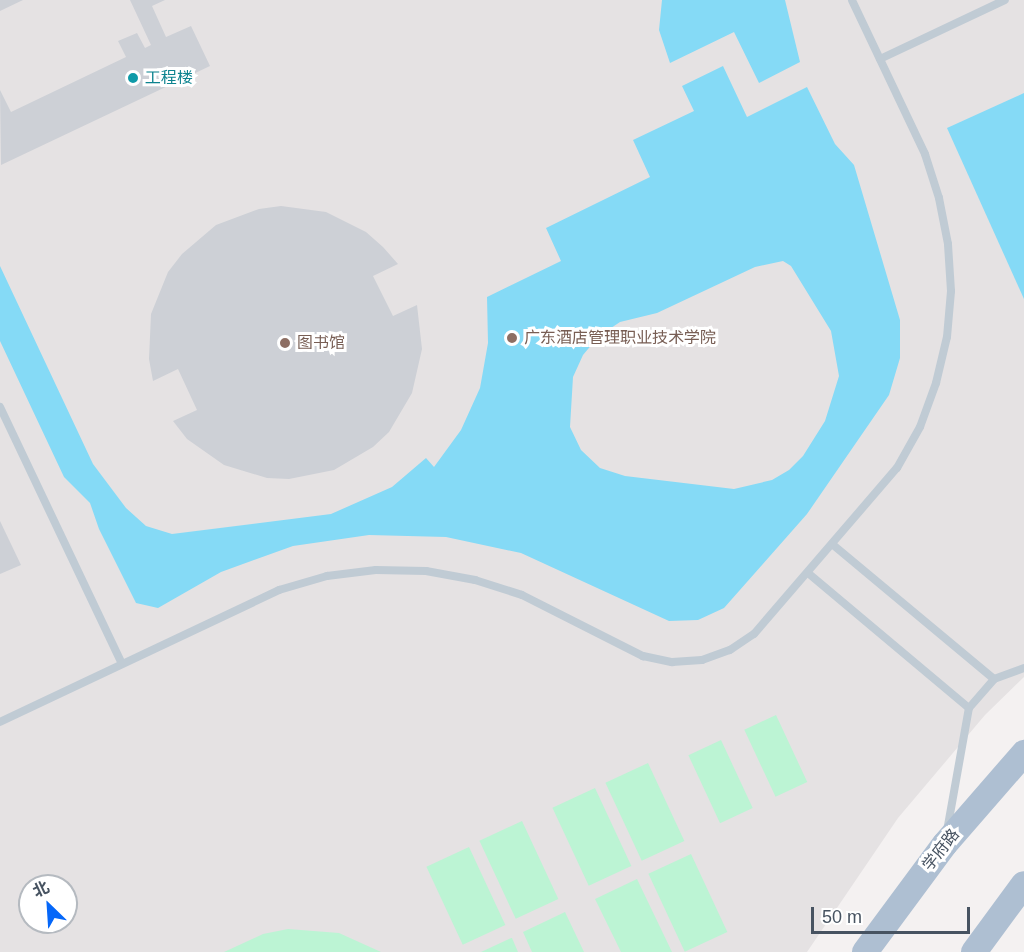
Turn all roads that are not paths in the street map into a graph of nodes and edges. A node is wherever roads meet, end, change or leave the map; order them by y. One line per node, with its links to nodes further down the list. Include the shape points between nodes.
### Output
1 (852, 0): 3 (lane)
2 (1005, 0): 3 (lane)
3 (880, 59): 5 (lane, via 925,154 939,198 948,244 951,291 947,337 932,394 897,468)
4 (0, 407): 7 (lane)
5 (832, 544): 6 (lane); 9 (lane)
6 (808, 573): 7 (lane, via 754,634 730,650 702,660 672,662 644,656 522,595 475,580 426,571 376,570 327,576 279,590); 10 (lane)
7 (122, 664): 11 (lane)
8 (1024, 668): 9 (lane)
9 (994, 679): 10 (lane)
10 (969, 708): 13 (lane)
11 (0, 722)
12 (1024, 753): 13 (main road, 学府路)
13 (945, 844): 15 (main road, 学府路)
14 (1024, 884): 16 (main road)
15 (865, 952)
16 (974, 952)

